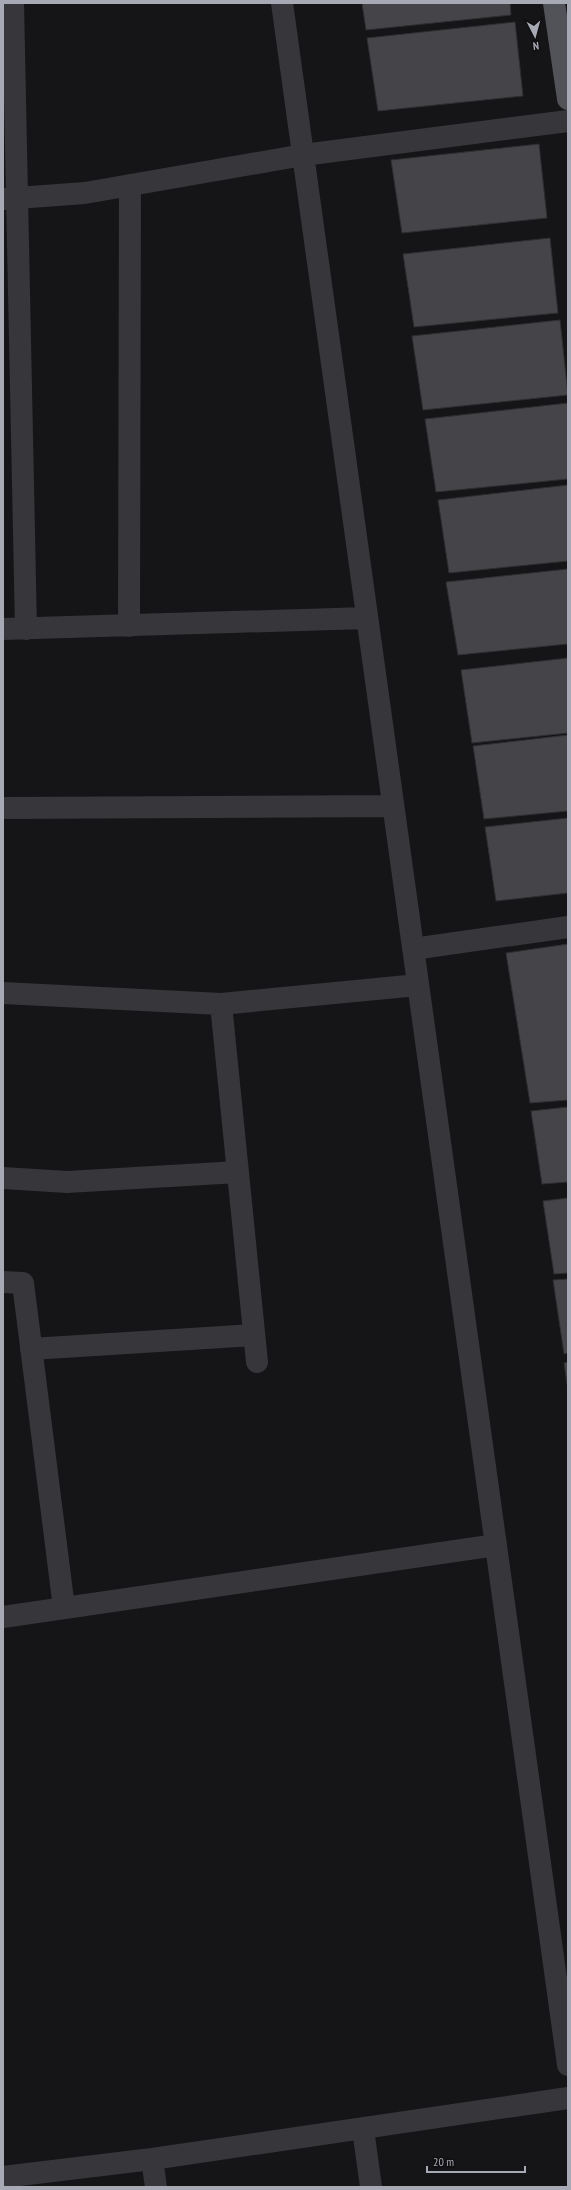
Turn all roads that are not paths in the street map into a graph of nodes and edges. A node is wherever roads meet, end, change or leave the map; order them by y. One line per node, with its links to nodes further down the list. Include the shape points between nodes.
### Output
1 (13, 3): 8 (street)
2 (282, 3): 6 (street)
3 (554, 3): 4 (main road)
4 (568, 99)
5 (568, 121): 6 (street)
6 (303, 155): 7 (street); 9 (street)
7 (130, 185): 8 (street, via 85,194); 10 (street)
8 (10, 198): 12 (street)
9 (367, 618): 10 (street); 13 (street)
10 (128, 626): 12 (street)
11 (3, 629): 12 (street)
12 (26, 629)
13 (393, 806): 14 (street); 16 (street)
14 (3, 808)
15 (568, 927): 16 (street)
16 (413, 950): 17 (street)
17 (418, 985): 19 (street); 26 (street)
18 (3, 993): 19 (street)
19 (221, 1004): 20 (street)
20 (238, 1172): 21 (street, via 67,1182); 23 (street)
21 (3, 1178)
22 (3, 1282): 24 (street, via 23,1283)
23 (254, 1335): 24 (street); 25 (street)
24 (31, 1349): 27 (street)
25 (257, 1362)
26 (496, 1545): 27 (street); 29 (street)
27 (64, 1608): 28 (street)
28 (3, 1617)
29 (568, 2065)
30 (568, 2098): 31 (street)
31 (363, 2129): 32 (street); 35 (street)
32 (152, 2159): 33 (street); 34 (street)
33 (3, 2176)
34 (156, 2187)
35 (371, 2187)

